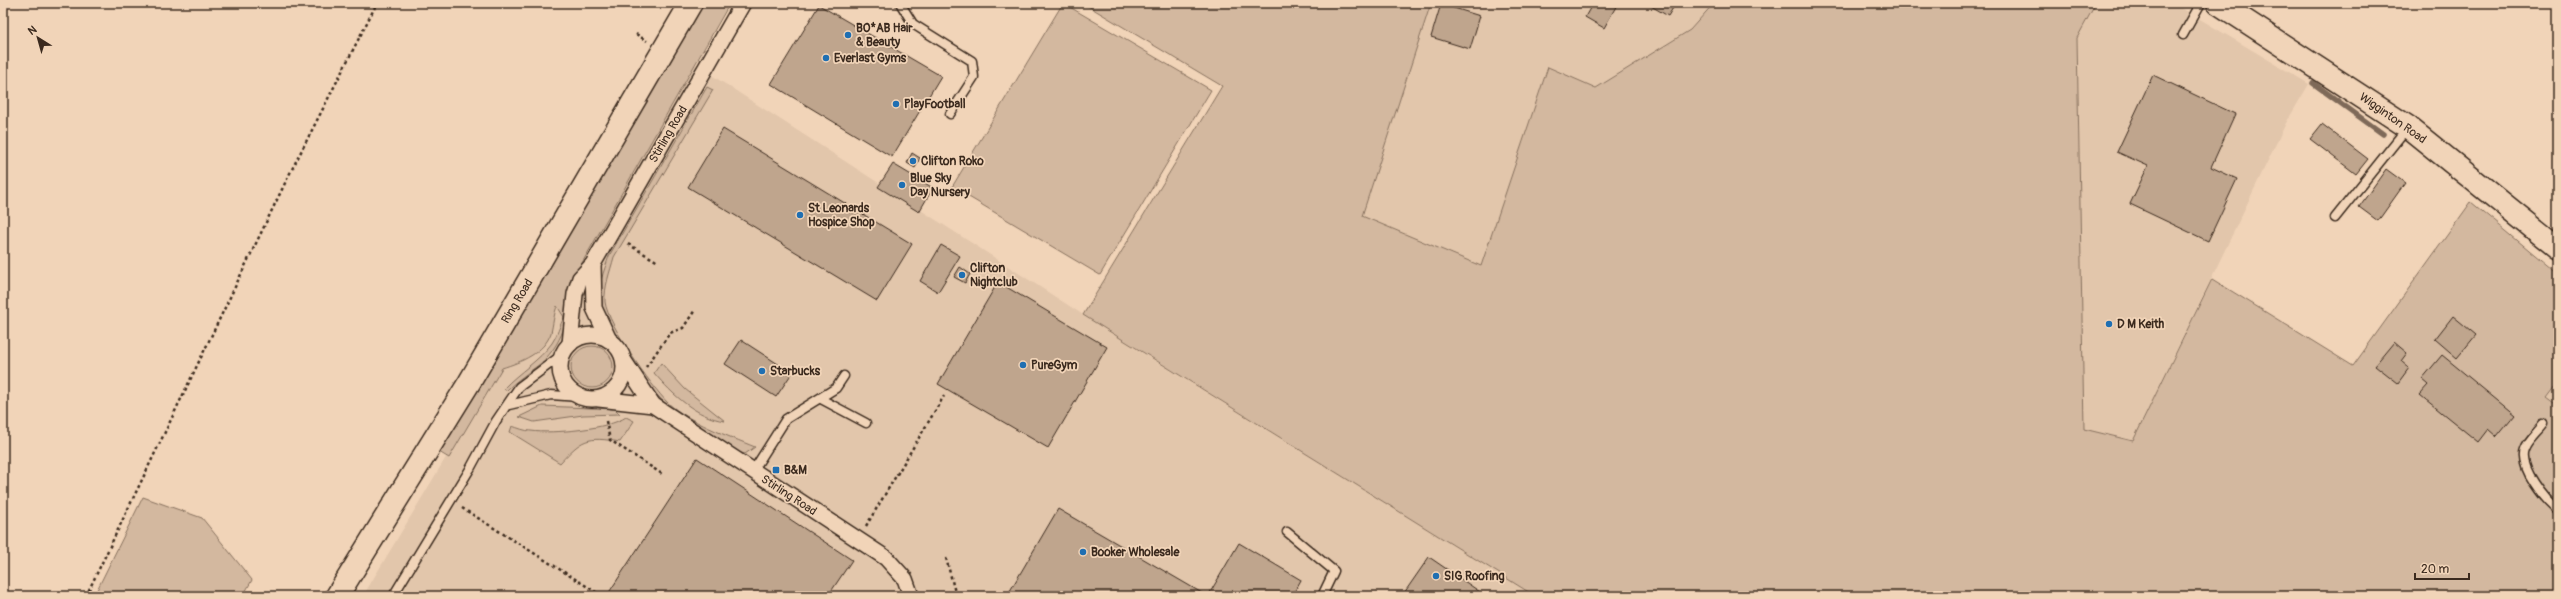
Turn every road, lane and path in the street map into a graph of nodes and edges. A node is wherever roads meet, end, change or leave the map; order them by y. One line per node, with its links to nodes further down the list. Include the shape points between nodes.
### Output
1 (377, 3): 38 (path, via 287,179)
2 (691, 3): 39 (main road, Ring Road, via 469,383)
3 (743, 3): 14 (street, Stirling Road)
4 (900, 3): 8 (lane, via 913,24 972,62 974,77)
5 (2201, 3): 7 (lane)
6 (2218, 3): 9 (main road, Wigginton Road)
7 (2183, 35)
8 (950, 114)
9 (2408, 127): 10 (lane); 12 (main road, Wigginton Road)
10 (2335, 218)
11 (628, 244): 13 (path)
12 (2558, 248)
13 (658, 262)
14 (593, 264): 16 (street, via 594,308); 17 (street, Stirling Road, via 580,278)
15 (695, 310): 19 (path, via 683,328 670,333)
16 (609, 340): 17 (street, via 588,336); 18 (street, via 616,345)
17 (566, 349): 22 (street, via 560,367 562,379); 25 (lane, via 519,387)
18 (624, 361): 23 (street, via 624,371 616,389); 26 (street, Stirling Road)
19 (646, 367)
20 (844, 376): 24 (lane, via 836,388)
21 (944, 396): 34 (path)
22 (579, 397): 23 (street); 25 (lane, via 542,396)
23 (599, 399): 26 (street, Stirling Road)
24 (821, 399): 28 (lane); 30 (lane, via 786,419)
25 (509, 405): 32 (lane, via 496,421)
26 (653, 405): 30 (street, Stirling Road)
27 (606, 421): 31 (path, via 610,440)
28 (866, 423)
29 (2543, 425): 33 (lane, via 2524,450 2522,459 2536,486)
30 (753, 471): 41 (street, Stirling Road, via 886,558 905,579)
31 (662, 474)
32 (451, 501): 37 (path); 40 (lane)
33 (2558, 510)
34 (866, 526)
35 (1287, 532): 43 (lane, via 1334,571)
36 (946, 558): 42 (path)
37 (599, 594)
38 (86, 596)
39 (337, 596)
40 (393, 596)
41 (912, 596)
42 (956, 596)
43 (1322, 596)

